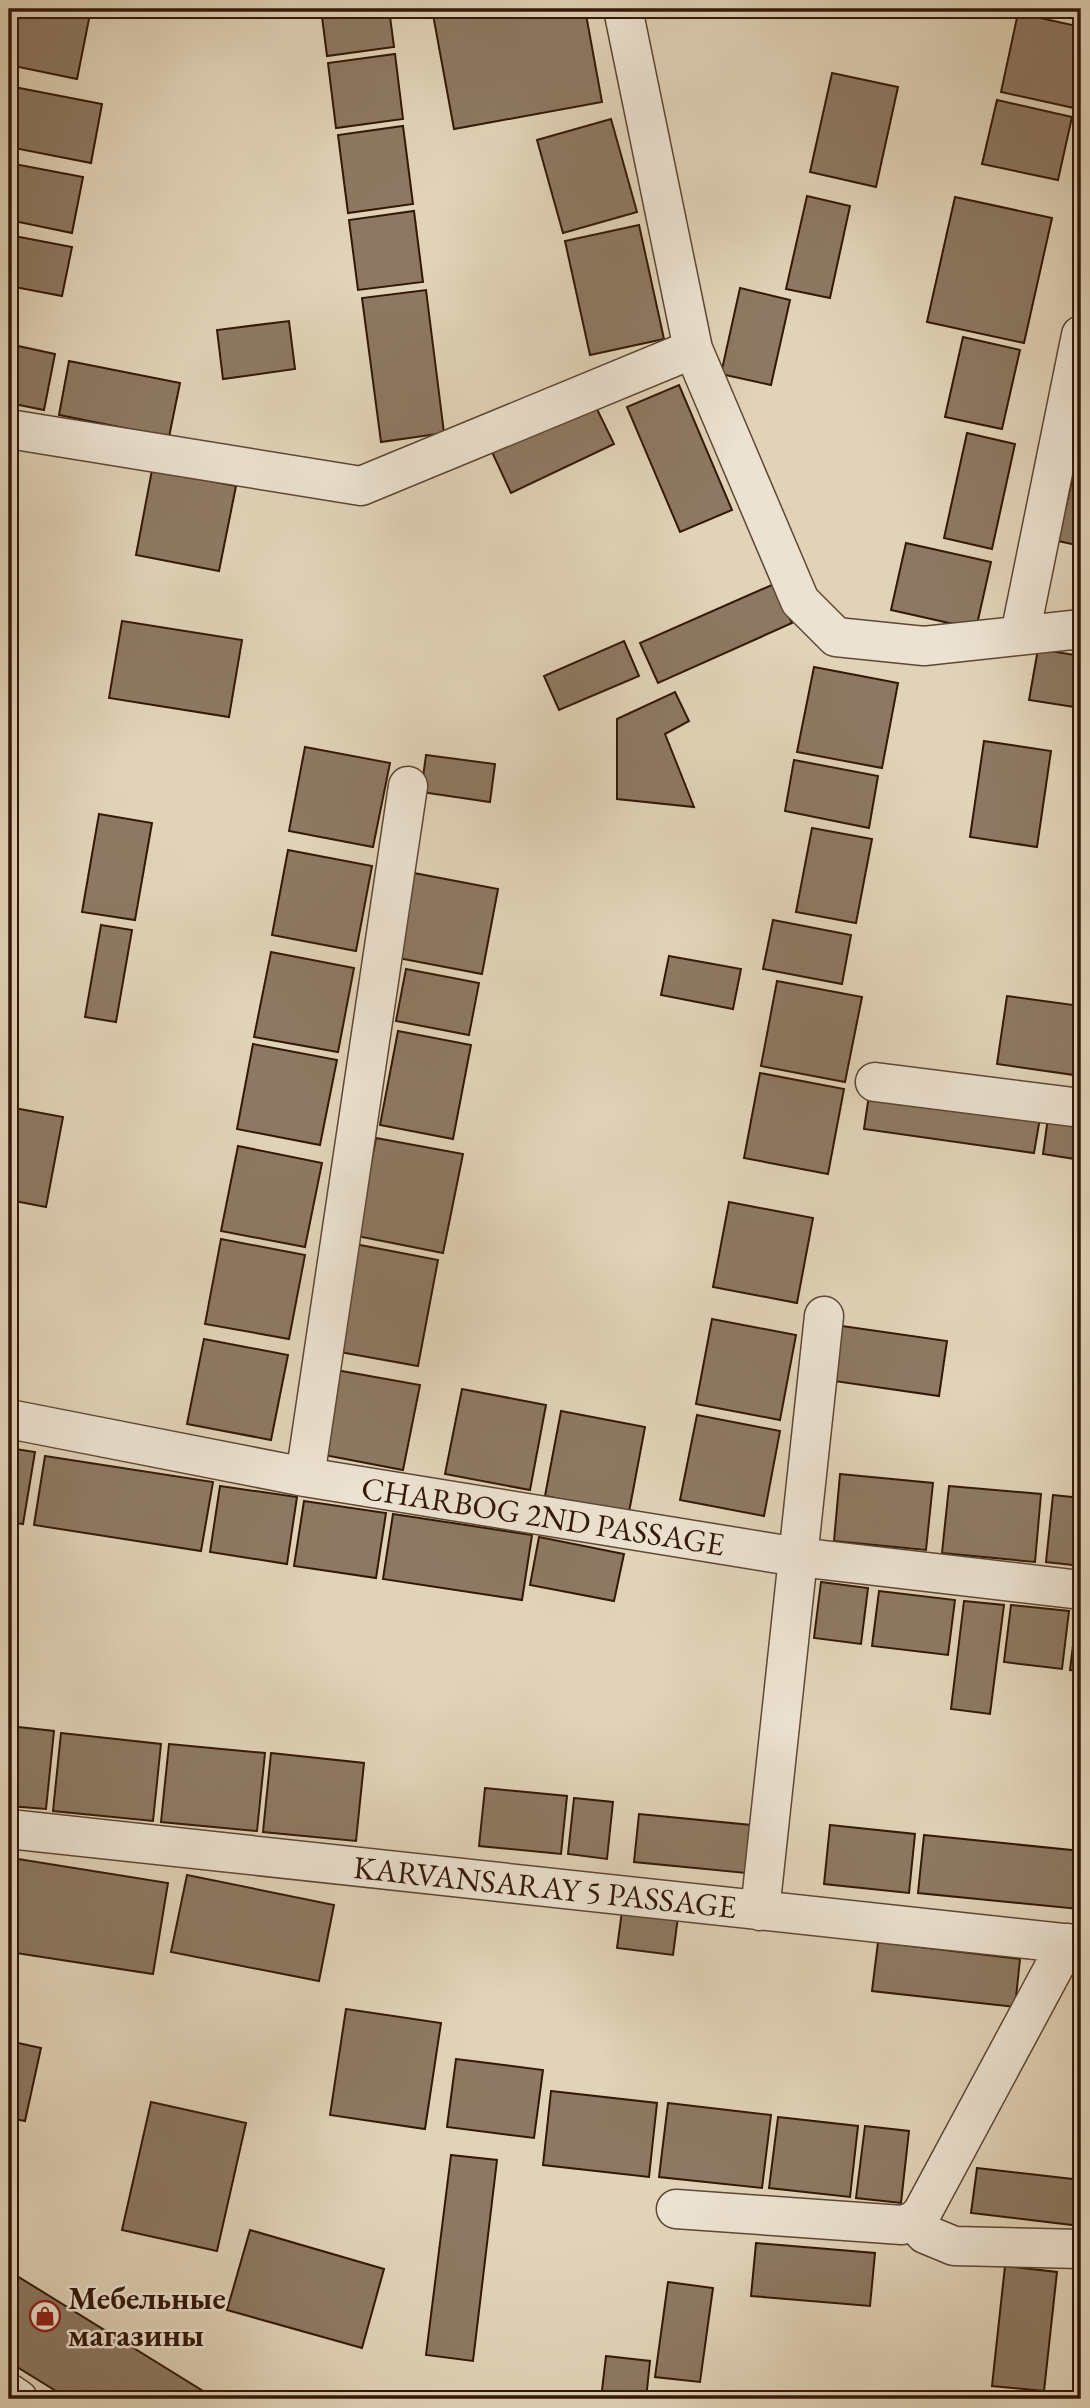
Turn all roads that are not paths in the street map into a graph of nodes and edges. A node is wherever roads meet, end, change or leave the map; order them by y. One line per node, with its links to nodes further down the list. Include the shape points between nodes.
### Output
1 (623, 9): 3 (street)
2 (1081, 335): 6 (street)
3 (694, 349): 4 (street, via 361,486); 6 (street, via 800,601 836,637 924,646)
4 (9, 429)
5 (1081, 629): 6 (street)
6 (1020, 635)
7 (408, 786): 12 (street)
8 (875, 1082): 9 (street)
9 (1081, 1108)
10 (824, 1316): 13 (street)
11 (9, 1419): 12 (street, CHARBOG 2ND PASSAGE)
12 (305, 1476): 13 (street, CHARBOG 2ND PASSAGE)
13 (798, 1557): 14 (street, CHARBOG 2ND PASSAGE); 16 (street)
14 (1081, 1590)
15 (9, 1829): 16 (street, KARVANSARAY 5 PASSAGE)
16 (760, 1911): 17 (street, KARVANSARAY 5 PASSAGE)
17 (1074, 1944): 19 (street)
18 (676, 2209): 19 (street, via 902,2225)
19 (914, 2221): 20 (street, via 925,2234 954,2246)
20 (1081, 2249)
21 (9, 2393): 22 (street)
22 (18, 2399)

